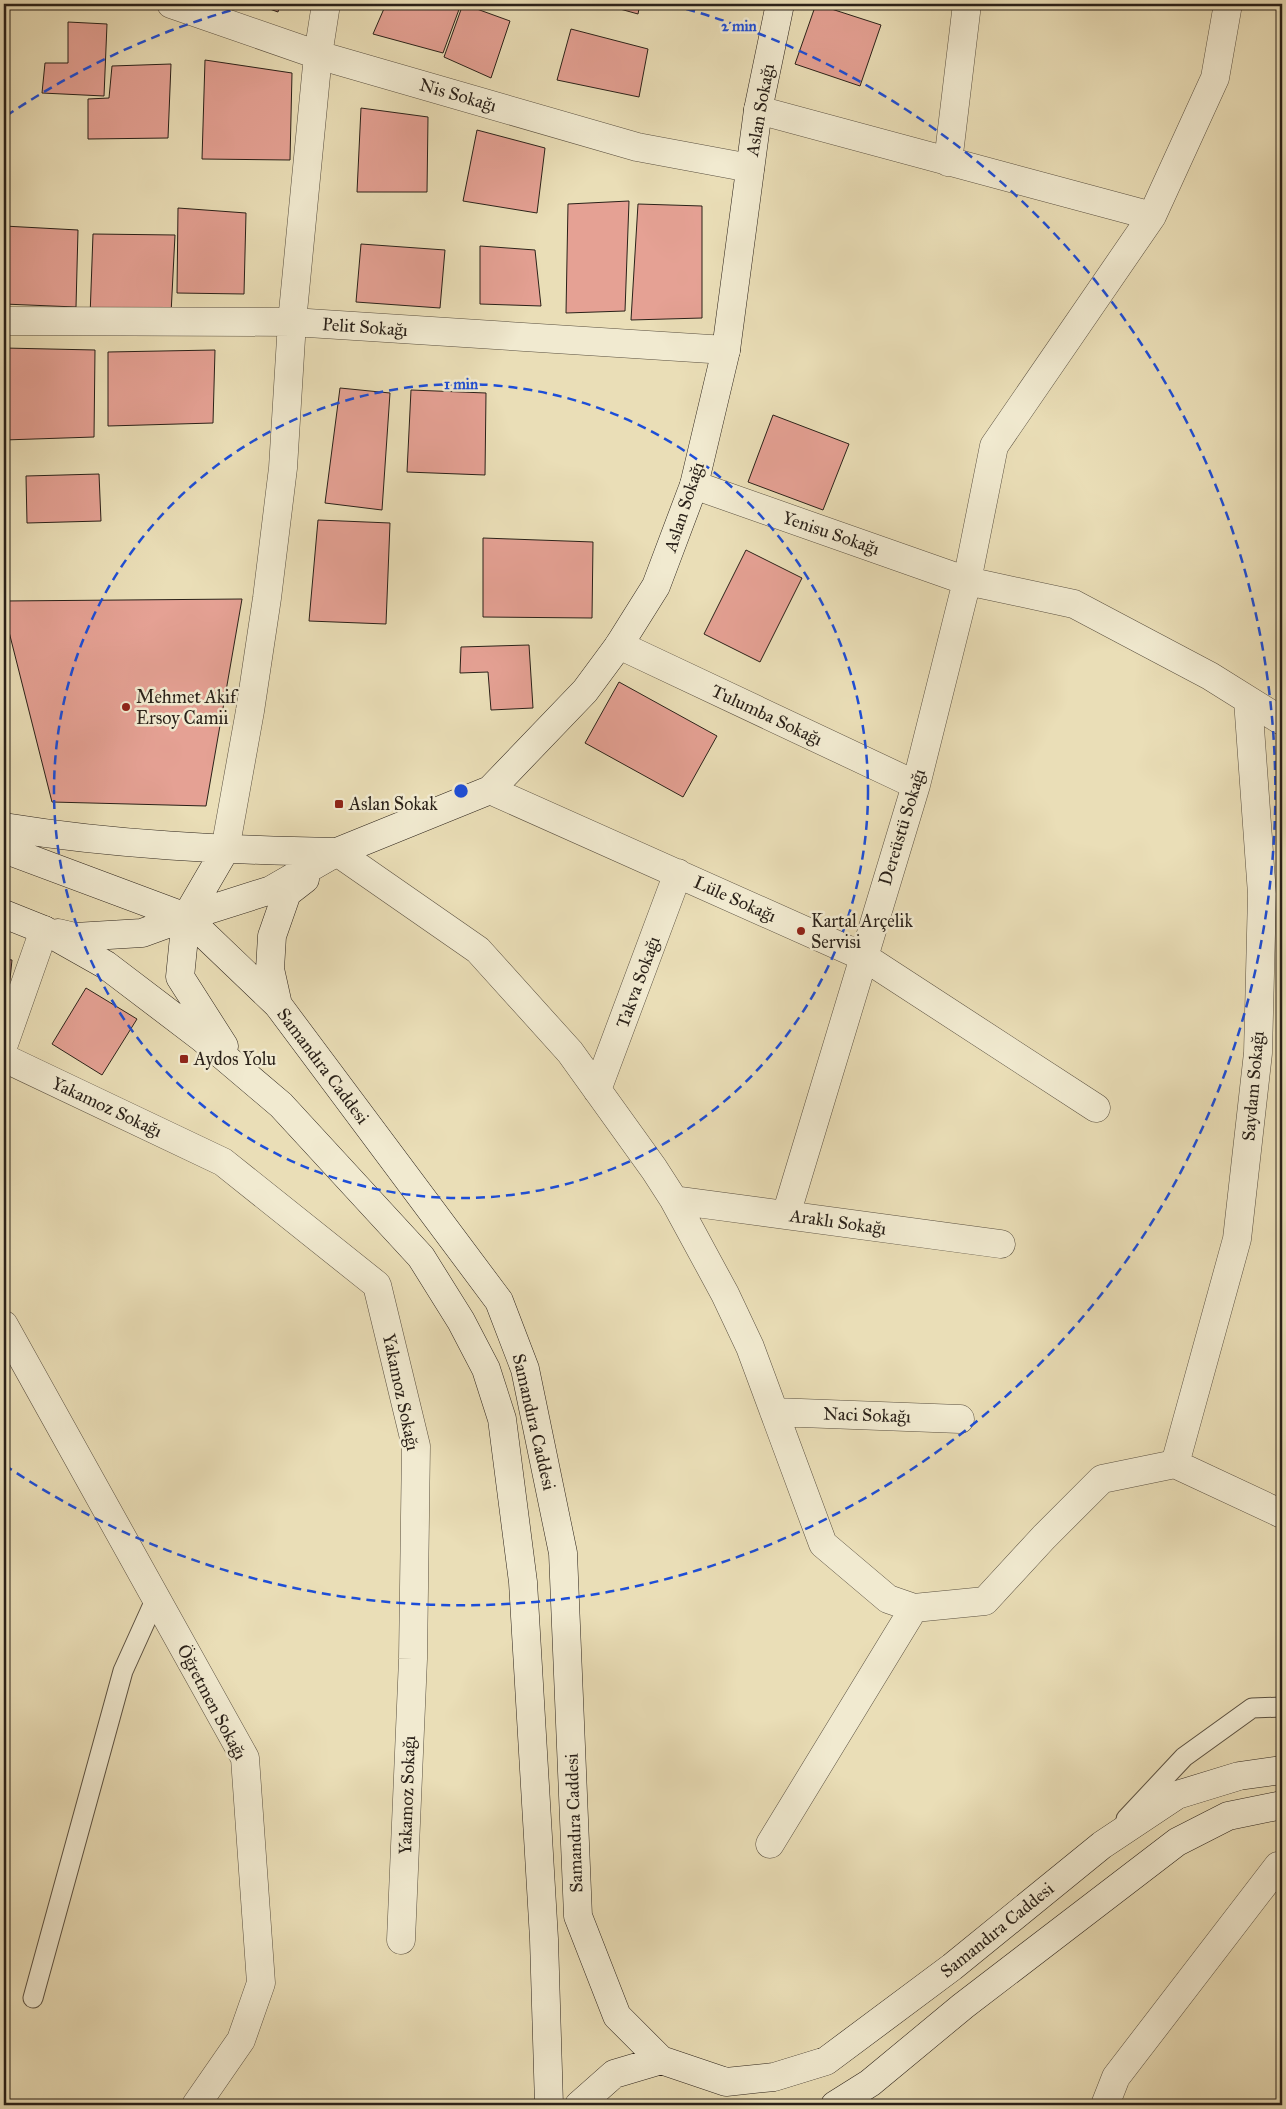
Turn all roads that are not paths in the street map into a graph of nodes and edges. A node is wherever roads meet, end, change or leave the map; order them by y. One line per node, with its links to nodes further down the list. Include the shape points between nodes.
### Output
1 (171, 4): 6 (street, Nis Sokağı)
2 (326, 4): 6 (street)
3 (780, 4): 7 (street, Aslan Sokağı)
4 (967, 4): 8 (street)
5 (1228, 4): 10 (street, Dereüstü Sokağı, via 1215,78)
6 (318, 55): 9 (street, Nis Sokağı, via 637,147); 12 (street)
7 (758, 110): 8 (street); 9 (street, Aslan Sokağı)
8 (948, 162): 10 (street)
9 (750, 168): 13 (street, Aslan Sokağı)
10 (1152, 216): 15 (street, Dereüstü Sokağı, via 994,446)
11 (4, 321): 12 (street, Pelit Sokağı)
12 (292, 322): 13 (street, Pelit Sokağı); 23 (street, via 284,468 270,580)
13 (726, 350): 14 (street, Aslan Sokağı)
14 (694, 485): 15 (street, Yenisu Sokağı); 16 (street, Aslan Sokağı, via 656,586)
15 (967, 581): 17 (street, Yenisu Sokağı, via 1074,604 1210,676); 19 (street, Dereüstü Sokağı)
16 (618, 645): 19 (street, Tulumba Sokağı); 20 (street, Aslan Sokağı, via 585,692)
17 (1248, 700): 18 (street, Yenisu Sokağı); 42 (street, Saydam Sokağı, via 1262,894 1258,1053 1237,1239)
18 (1282, 721)
19 (916, 785): 29 (street, Dereüstü Sokağı)
20 (490, 790): 24 (street, Aslan Sokağı); 25 (street, Lüle Sokağı)
21 (4, 827): 23 (street, via 64,837)
22 (4, 849): 27 (street, Samandıra Caddesi)
23 (225, 850): 24 (street); 27 (street)
24 (337, 852): 27 (street, via 271,890); 30 (street, via 287,893 272,936 270,969); 34 (street, via 478,950 570,1052)
25 (678, 873): 29 (street, Lüle Sokağı); 34 (street, Takva Sokağı)
26 (4, 914): 28 (street, Samandıra Caddesi)
27 (186, 917): 28 (street, via 142,933 75,937); 30 (street, Samandıra Caddesi); 33 (street, via 180,977)
28 (44, 930): 31 (street); 33 (street, Samandıra Caddesi, via 106,965)
29 (864, 957): 35 (street, Lüle Sokağı); 37 (street, Dereüstü Sokağı)
30 (278, 1005): 54 (street, Samandıra Caddesi, via 499,1301 525,1369 563,1553 578,1916 617,2016)
31 (4, 1044)
32 (4, 1058): 52 (street, Yakamoz Sokağı, via 223,1162 377,1285 416,1446)
33 (242, 1072): 57 (street, Samandıra Caddesi, via 281,1106 422,1257 461,1320 486,1369 502,1419 523,1582 544,1939)
34 (597, 1090): 36 (street)
35 (1096, 1108)
36 (674, 1200): 37 (street, Araklı Sokağı); 40 (street, via 750,1347)
37 (786, 1215): 38 (street, Araklı Sokağı)
38 (1001, 1244)
39 (4, 1326): 44 (street, Öğretmen Sokağı)
40 (774, 1412): 41 (street, Naci Sokağı); 45 (street, via 823,1544 888,1599)
41 (960, 1419)
42 (1175, 1464): 43 (street); 45 (street, via 1102,1479 985,1601)
43 (1282, 1512)
44 (156, 1598): 53 (lane, via 123,1672); 56 (street, Öğretmen Sokağı, via 245,1758 261,1983 241,2040)
45 (914, 1608): 49 (street)
46 (1282, 1707): 50 (lane, via 1252,1708 1184,1757)
47 (1282, 1770): 50 (street, Samandıra Caddesi, via 1239,1776 1177,1795)
48 (1282, 1805): 60 (street, via 1228,1816 1177,1842 963,2006 870,2083)
49 (770, 1844)
50 (1102, 1845): 55 (street, Samandıra Caddesi, via 952,1967 826,2061 774,2077 726,2082)
51 (1278, 1866): 61 (street, via 1116,2077)
52 (401, 1940)
53 (33, 1998)
54 (661, 2060): 55 (street, Samandıra Caddesi); 58 (street, via 614,2074)
55 (710, 2076): 59 (street)
56 (196, 2105)
57 (549, 2105)
58 (579, 2105)
59 (729, 2105)
60 (835, 2105)
61 (1105, 2105)

